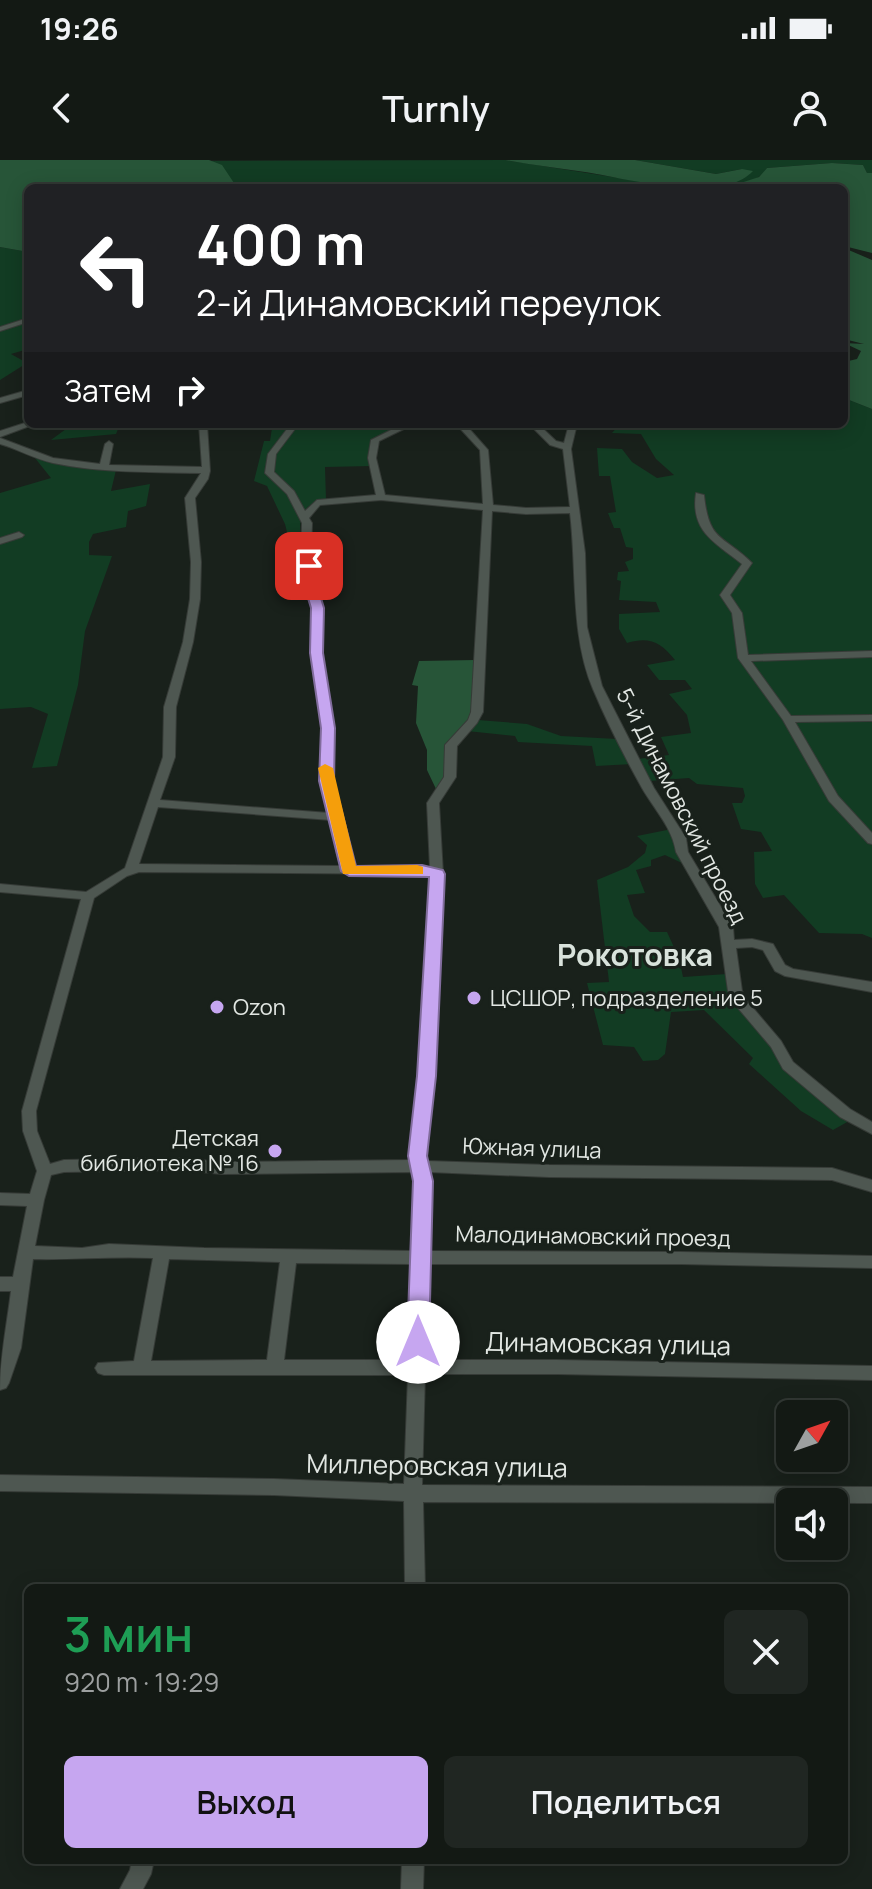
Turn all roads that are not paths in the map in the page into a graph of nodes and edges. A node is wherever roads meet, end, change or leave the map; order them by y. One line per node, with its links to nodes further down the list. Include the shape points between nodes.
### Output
1 (24, 321): 2 (street)
2 (0, 329)
3 (24, 393): 4 (street)
4 (0, 401)
5 (24, 426): 12 (street)
6 (203, 428): 17 (street)
7 (291, 428): 22 (street, via 272,454 269,473 291,493)
8 (401, 428): 19 (street, via 375,440 371,452)
9 (464, 428): 20 (street, via 484,450)
10 (537, 428): 15 (street, via 553,443)
11 (572, 428): 15 (street, 5-й Динамовский проезд)
12 (0, 434)
13 (0, 441): 16 (street, via 37,456)
14 (109, 444): 16 (street)
15 (567, 447): 21 (street, 5-й Динамовский проезд)
16 (104, 468): 17 (street)
17 (206, 470): 29 (street, via 190,498 195,599 170,707 169,757)
18 (699, 495): 26 (street, via 701,521 708,532 747,563 725,595 737,613)
19 (381, 497): 20 (street); 22 (street, via 317,503)
20 (488, 506): 21 (street); 34 (street, via 477,712 451,745 451,772 435,796)
21 (573, 510): 37 (street, 5-й Динамовский проезд, via 582,627 597,686 726,927)
22 (305, 517): 30 (street, via 328,728 325,767)
23 (19, 535): 24 (street)
24 (0, 541)
25 (872, 654): 26 (street)
26 (743, 658): 28 (street)
27 (872, 718): 28 (street)
28 (788, 719): 31 (street, via 833,798)
29 (155, 803): 30 (street); 32 (street)
30 (335, 817): 33 (street)
31 (872, 840)
32 (131, 869): 33 (street); 36 (street)
33 (349, 871): 34 (street)
34 (437, 874): 40 (street)
35 (0, 888): 36 (street)
36 (88, 896): 41 (street, via 29,1111 30,1131)
37 (730, 944): 38 (street, via 768,947 780,968 790,973); 39 (street, 5-й Динамовский проезд, via 735,991 788,1065)
38 (872, 987)
39 (872, 1129)
40 (419, 1167): 41 (street, Южная улица, via 128,1164); 42 (street, Южная улица, via 832,1174); 48 (street)
41 (45, 1171): 44 (street)
42 (872, 1186)
43 (0, 1199): 44 (street)
44 (36, 1200): 45 (street)
45 (26, 1252): 46 (street, Малодинамовский проезд); 51 (street)
46 (162, 1253): 47 (street, Малодинамовский проезд); 52 (street)
47 (289, 1254): 48 (street, Малодинамовский проезд); 55 (street)
48 (420, 1256): 49 (street, Малодинамовский проезд); 53 (street)
49 (872, 1262)
50 (0, 1284): 51 (street)
51 (20, 1284): 57 (street, via 12,1348)
52 (141, 1367): 54 (street, Динамовская улица); 55 (street, Динамовская улица)
53 (418, 1367): 55 (street, Динамовская улица); 56 (street, Динамовская улица); 59 (street)
54 (104, 1368)
55 (274, 1369)
56 (872, 1373)
57 (0, 1383)
58 (0, 1483): 59 (street, Миллеровская улица)
59 (413, 1491): 60 (street, Миллеровская улица); 61 (street)
60 (872, 1495)
61 (415, 1584)
62 (142, 1864): 64 (street)
63 (413, 1864): 65 (street)
64 (131, 1889)
65 (412, 1889)

